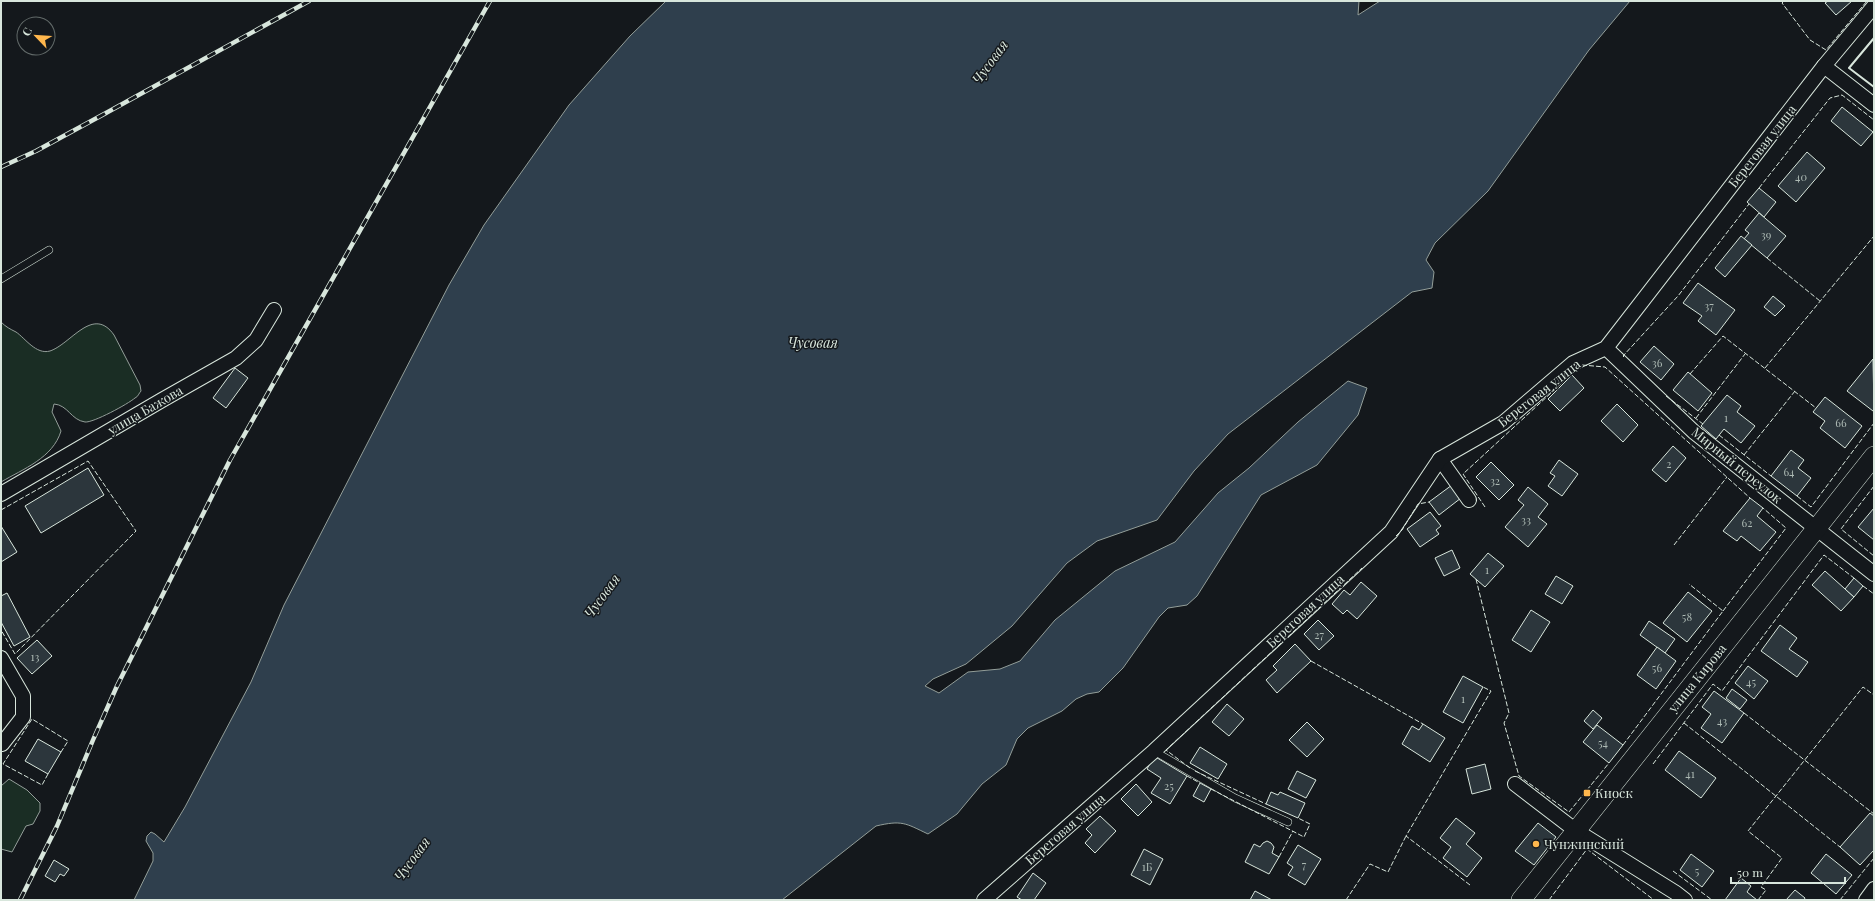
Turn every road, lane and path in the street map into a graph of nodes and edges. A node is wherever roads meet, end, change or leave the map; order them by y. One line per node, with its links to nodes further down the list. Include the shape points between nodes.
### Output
1 (1874, 6): 2 (street, Береговая улица)
2 (1824, 66): 3 (street); 7 (street, Береговая улица)
3 (1874, 104)
4 (49, 250): 5 (lane)
5 (1, 279)
6 (274, 310): 10 (street, улица Бажова, via 256,340 236,358)
7 (1606, 348): 9 (street, Береговая улица, via 1574,363 1502,423); 12 (street, Мирный переулок, via 1694,432)
8 (1874, 456): 12 (street, улица Кирова)
9 (1440, 459): 11 (street); 16 (street, Береговая улица, via 1391,532)
10 (1, 494)
11 (1469, 500)
12 (1817, 529): 13 (street, Мирный переулок); 19 (street, улица Кирова)
13 (1874, 574)
14 (1, 658): 15 (street, via 24,696 23,717)
15 (2, 744)
16 (1154, 751): 18 (lane, via 1235,798); 21 (street, Береговая улица)
17 (1515, 784): 19 (street)
18 (1288, 822)
19 (1575, 830): 22 (street, улица Кирова); 23 (street)
20 (1874, 889): 24 (street)
21 (984, 900)
22 (1521, 900)
23 (1685, 900)
24 (1866, 900)

